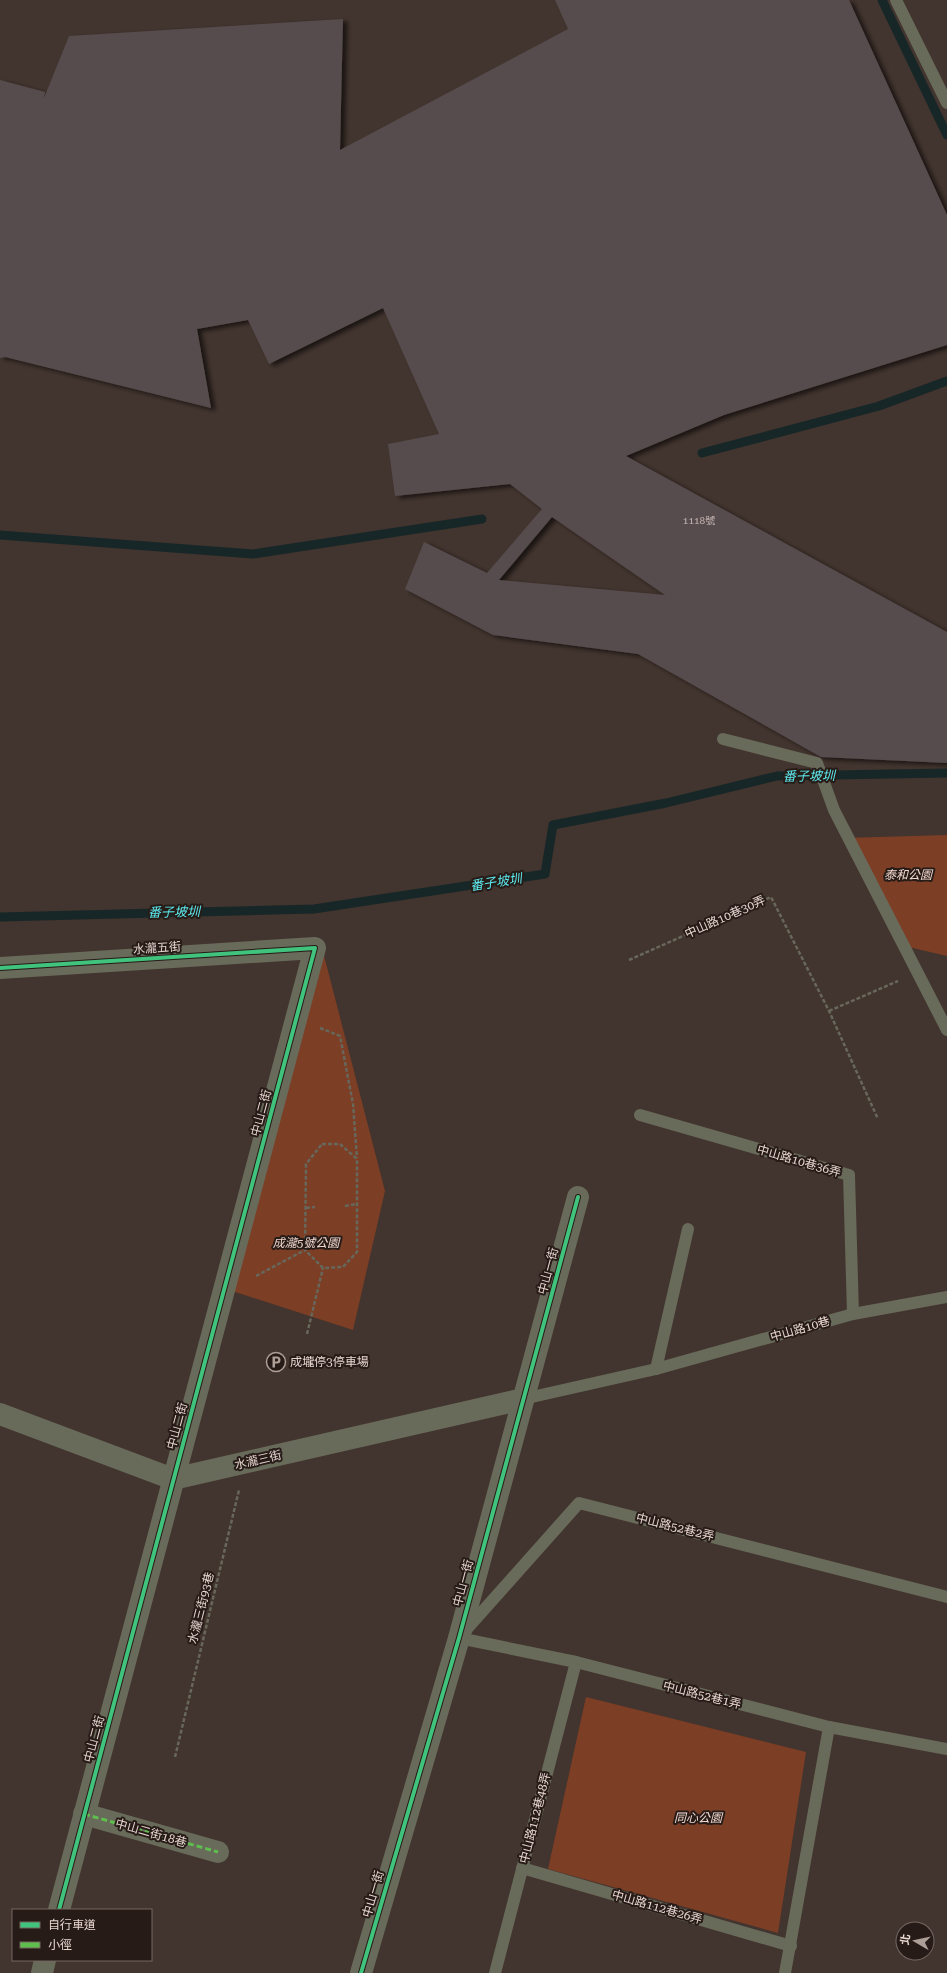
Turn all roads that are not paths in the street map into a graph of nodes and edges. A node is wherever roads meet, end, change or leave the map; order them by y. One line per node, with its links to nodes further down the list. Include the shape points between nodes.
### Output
1 (896, 0): 2 (lane)
2 (947, 102)
3 (723, 739): 6 (lane, via 817,764 834,810)
4 (315, 948): 5 (street, 水瀧五街); 15 (street, 中山二街)
5 (0, 969)
6 (947, 1030)
7 (640, 1115): 11 (lane, 中山路10巷36弄, via 849,1175)
8 (578, 1197): 13 (street, 中山一街)
9 (688, 1229): 12 (lane)
10 (947, 1297): 11 (lane, 中山路10巷)
11 (853, 1314): 12 (lane, 中山路10巷)
12 (656, 1369): 13 (lane, 中山路10巷)
13 (523, 1399): 15 (street, 水瀧三街); 17 (street, 中山一街)
14 (0, 1414): 15 (street)
15 (173, 1479): 21 (street, 中山二街)
16 (947, 1597): 17 (lane, 中山路52巷2弄, via 579,1503)
17 (458, 1638): 18 (lane, 中山路52巷1弄); 28 (street, 中山一街)
18 (576, 1662): 19 (lane, 中山路52巷1弄); 23 (lane, 中山路112巷48弄)
19 (829, 1727): 20 (lane, 中山路52巷1弄); 25 (lane)
20 (947, 1749)
21 (84, 1814): 22 (street, 中山二街18巷); 24 (street, 中山二街)
22 (218, 1852)
23 (522, 1868): 25 (lane, 中山路112巷26弄); 29 (lane, 中山路112巷48弄)
24 (58, 1909)
25 (791, 1946): 30 (lane)
26 (45, 1961): 27 (street)
27 (42, 1973)
28 (361, 1973)
29 (495, 1973)
30 (785, 1973)

